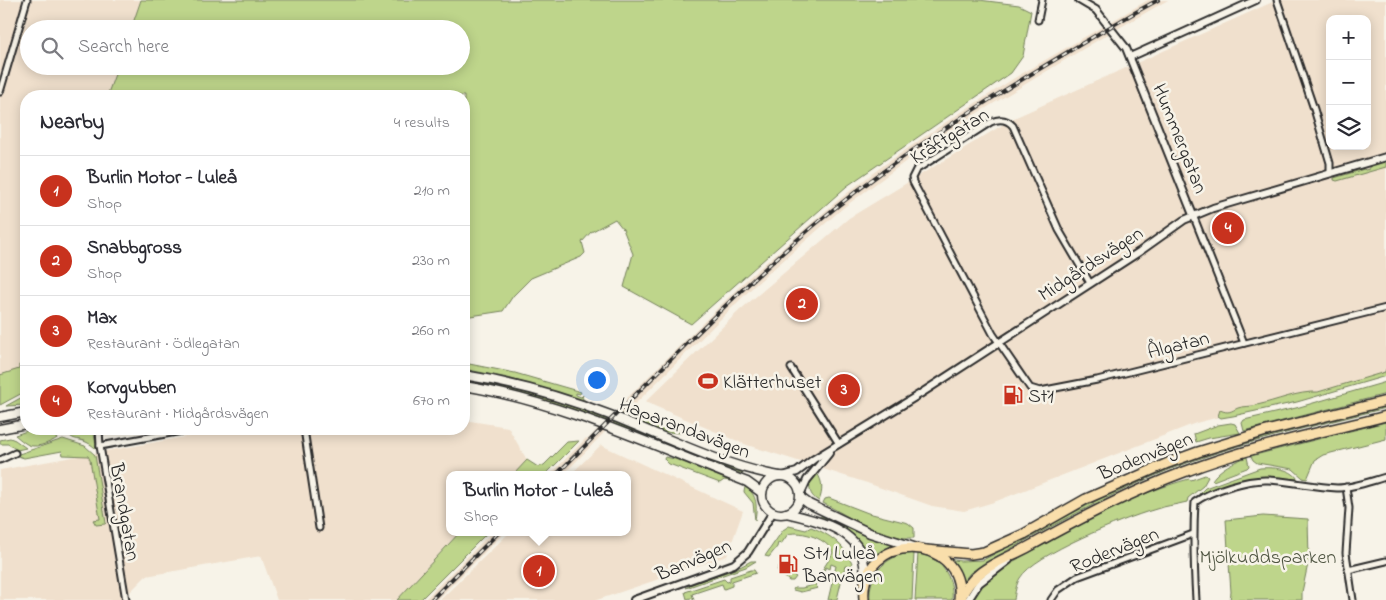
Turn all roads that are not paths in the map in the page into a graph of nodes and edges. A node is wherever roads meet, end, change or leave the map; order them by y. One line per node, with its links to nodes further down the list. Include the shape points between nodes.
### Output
1 (27, 0): 6 (street)
2 (1042, 0): 7 (street)
3 (1079, 0): 9 (street, Hummergatan, via 1104,19)
4 (1256, 0): 9 (street)
5 (1277, 0): 12 (street, via 1314,109)
6 (21, 20)
7 (1038, 20)
8 (20, 24): 10 (street)
9 (1130, 57): 13 (street, Hummergatan)
10 (0, 92)
11 (1386, 157): 12 (street, Midgårdsvägen)
12 (1330, 173): 13 (street, Midgårdsvägen)
13 (1193, 215): 14 (street, Midgårdsvägen); 17 (street, Hummergatan)
14 (1090, 283): 16 (street, Midgårdsvägen); 16 (street, Kräftgatan, via 1059,230 1010,123 1002,119 993,121 924,165 913,173 913,182)
15 (1386, 308): 17 (street, Ålgatan)
16 (999, 342): 17 (street, Ålgatan, via 1030,388 1040,391); 30 (street, Midgårdsvägen)
17 (1244, 344)
18 (791, 368): 30 (street)
19 (470, 376): 34 (main road, Haparandavägen, via 574,402 738,466)
20 (470, 387): 37 (main road, Haparandavägen, via 574,415 747,482)
21 (1386, 401): 44 (main road, Bodenvägen, via 1263,432 1168,463 1086,499 984,552 971,554)
22 (20, 413): 24 (main road)
23 (1386, 416): 43 (main road, Bodenvägen, via 1186,471 1121,498)
24 (0, 417)
25 (20, 425): 26 (main road)
26 (0, 429)
27 (100, 435): 31 (street, Brandgatan)
28 (160, 435): 31 (street)
29 (305, 435): 41 (street)
30 (837, 445): 34 (street, Midgårdsvägen, via 797,472); 38 (street, Midgårdsvägen, via 806,480)
31 (100, 446): 48 (street, Brandgatan)
32 (15, 453): 33 (street)
33 (0, 460)
34 (781, 476): 37 (main road, via 768,482); 38 (main road, via 796,483)
35 (1386, 477): 36 (street)
36 (1346, 487): 42 (street, via 1261,480 1231,486 1195,502); 46 (street)
37 (762, 493): 39 (main road, via 765,506)
38 (801, 496): 40 (main road, via 796,508); 44 (main road, via 809,504 870,533)
39 (773, 512): 40 (main road); 49 (street, Banvägen, via 748,552 734,564)
40 (786, 514): 47 (main road, via 831,528 852,541 863,558)
41 (319, 528)
42 (1193, 534): 54 (street, Rodervägen, via 1077,577 1058,590); 55 (street)
43 (1028, 547): 52 (main road, Bodenvägen, via 979,573); 53 (street, via 979,582)
44 (922, 549): 47 (main road, Bodenvägen, via 901,548 886,554 874,566); 52 (main road, via 936,554 951,568)
45 (1386, 560): 46 (street)
46 (1348, 570): 56 (street)
47 (865, 586): 50 (main road); 51 (main road)
48 (126, 600)
49 (634, 600)
50 (860, 600)
51 (864, 600)
52 (960, 600)
53 (968, 600)
54 (1051, 600)
55 (1196, 600)
56 (1354, 600)

